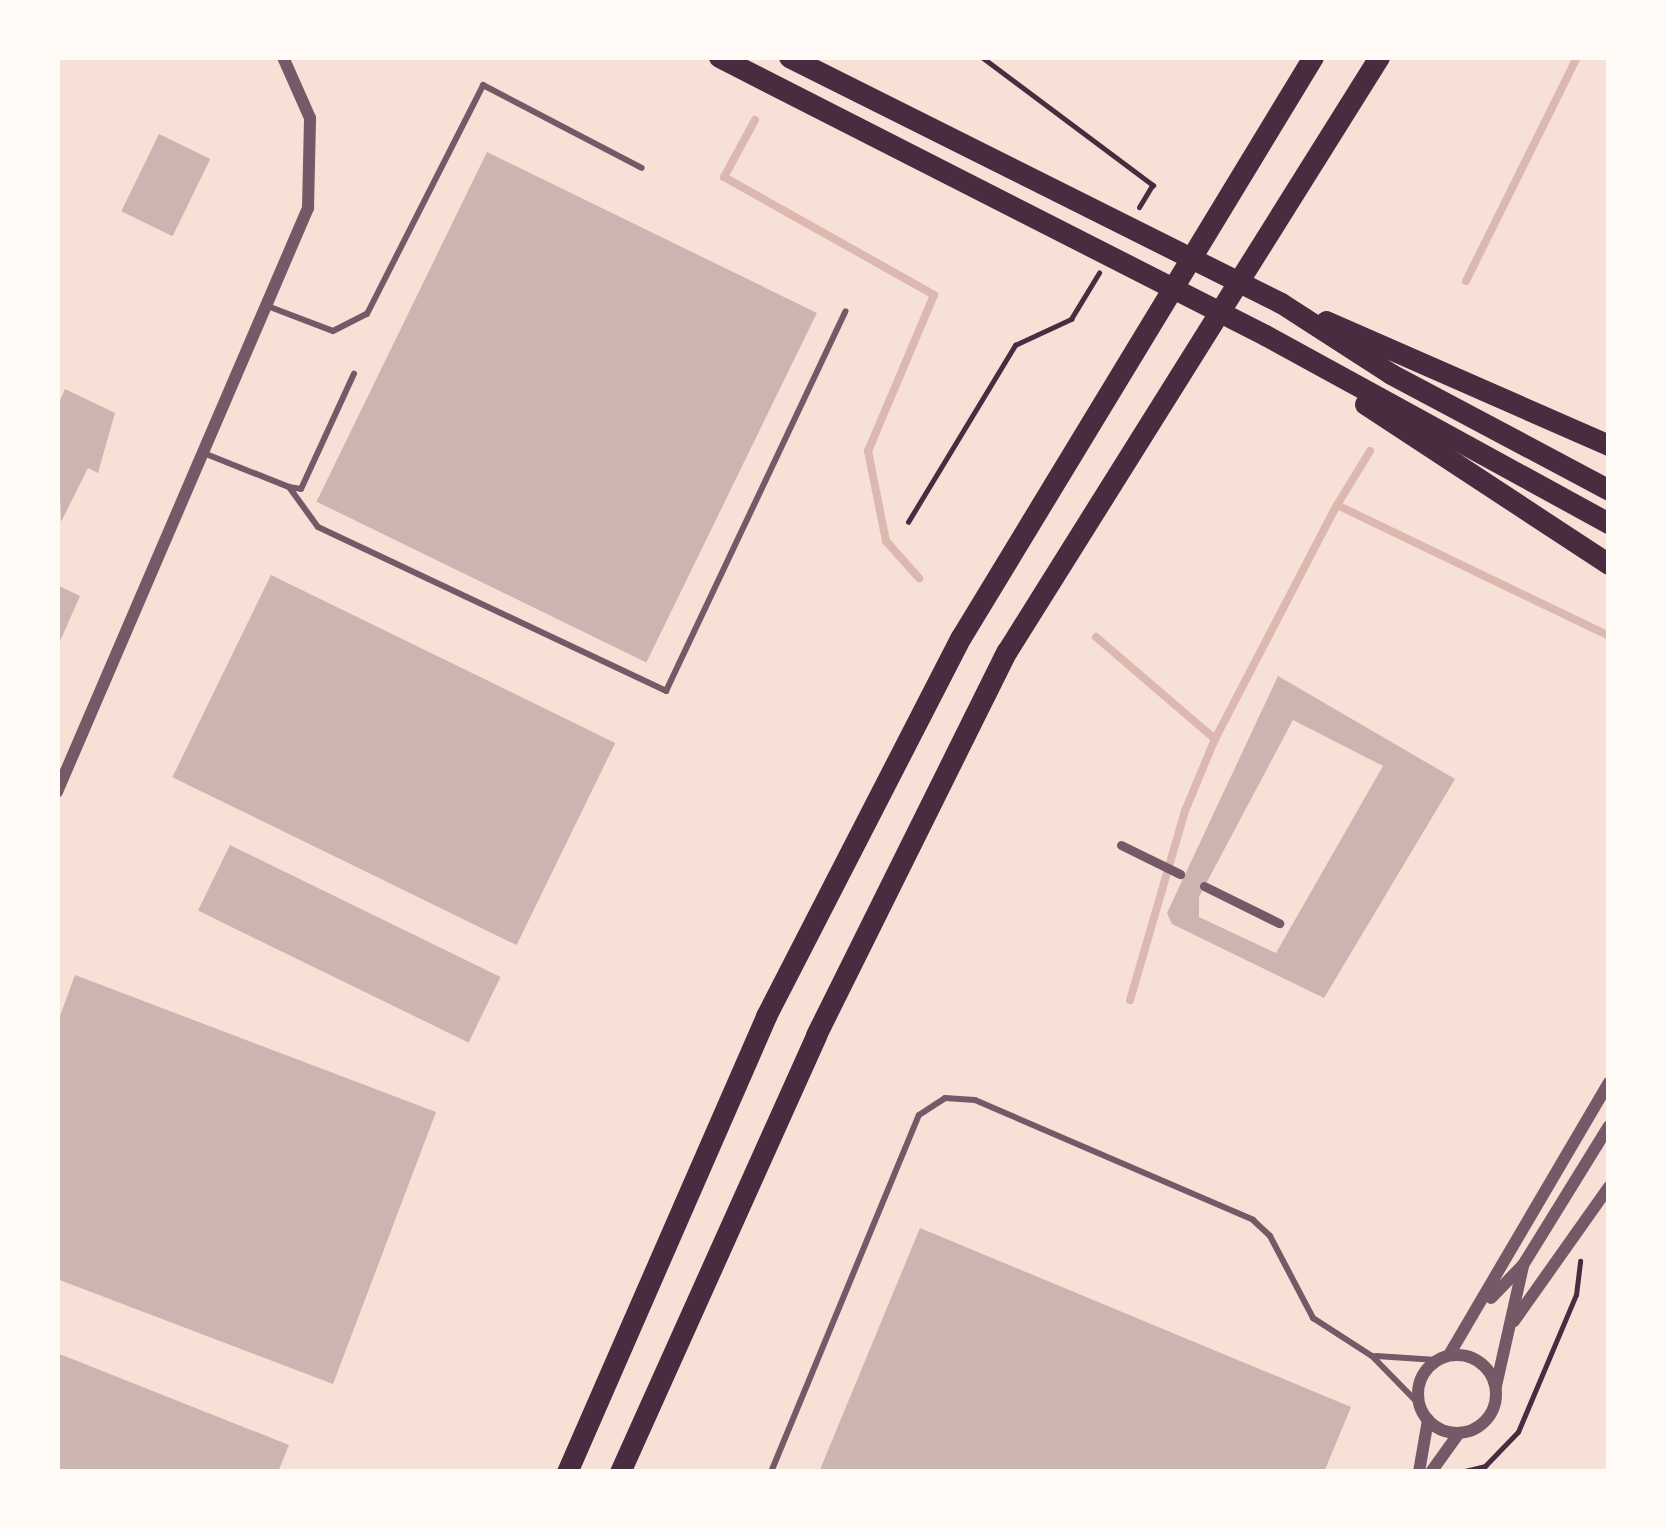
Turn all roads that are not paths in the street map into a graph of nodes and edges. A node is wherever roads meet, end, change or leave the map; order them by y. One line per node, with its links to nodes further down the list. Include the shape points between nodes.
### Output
1 (283, 57): 8 (street, via 310,118 313,170 297,245)
2 (719, 57): 10 (highway)
3 (789, 57): 7 (highway)
4 (1313, 57): 35 (highway, via 961,637 766,1016)
5 (1378, 57): 36 (highway, via 1007,651 816,1035)
6 (643, 168): 8 (lane, via 483,86 367,314 333,332)
7 (1281, 303): 12 (highway); 15 (highway, via 1391,374)
8 (270, 307): 13 (street)
9 (846, 311): 14 (lane, via 666,691 318,527)
10 (1292, 350): 16 (highway); 17 (highway, via 1453,468)
11 (354, 374): 14 (lane, via 301,489)
12 (1609, 445)
13 (206, 454): 14 (lane); 18 (street)
14 (289, 488)
15 (1609, 490)
16 (1609, 523)
17 (1609, 564)
18 (59, 782)
19 (1121, 845): 20 (street)
20 (1180, 874)
21 (1204, 886): 22 (street)
22 (1279, 923)
23 (1609, 1082): 27 (street, via 1503,1252)
24 (1609, 1126): 26 (street)
25 (1609, 1187): 28 (street)
26 (1523, 1265): 27 (street); 28 (street)
27 (1486, 1304): 30 (street)
28 (1514, 1321): 31 (street)
29 (1372, 1356): 30 (lane); 32 (lane); 37 (lane, via 1312,1318 1270,1236 1253,1220 975,1100 945,1098 919,1114)
30 (1443, 1358): 31 (street, via 1479,1362); 32 (street, via 1424,1372)
31 (1496, 1388): 34 (street, via 1489,1417)
32 (1420, 1405): 33 (street)
33 (1428, 1420): 34 (street); 38 (street)
34 (1459, 1433): 39 (street)
35 (567, 1472)
36 (620, 1472)
37 (771, 1472)
38 (1419, 1472)
39 (1431, 1472)

